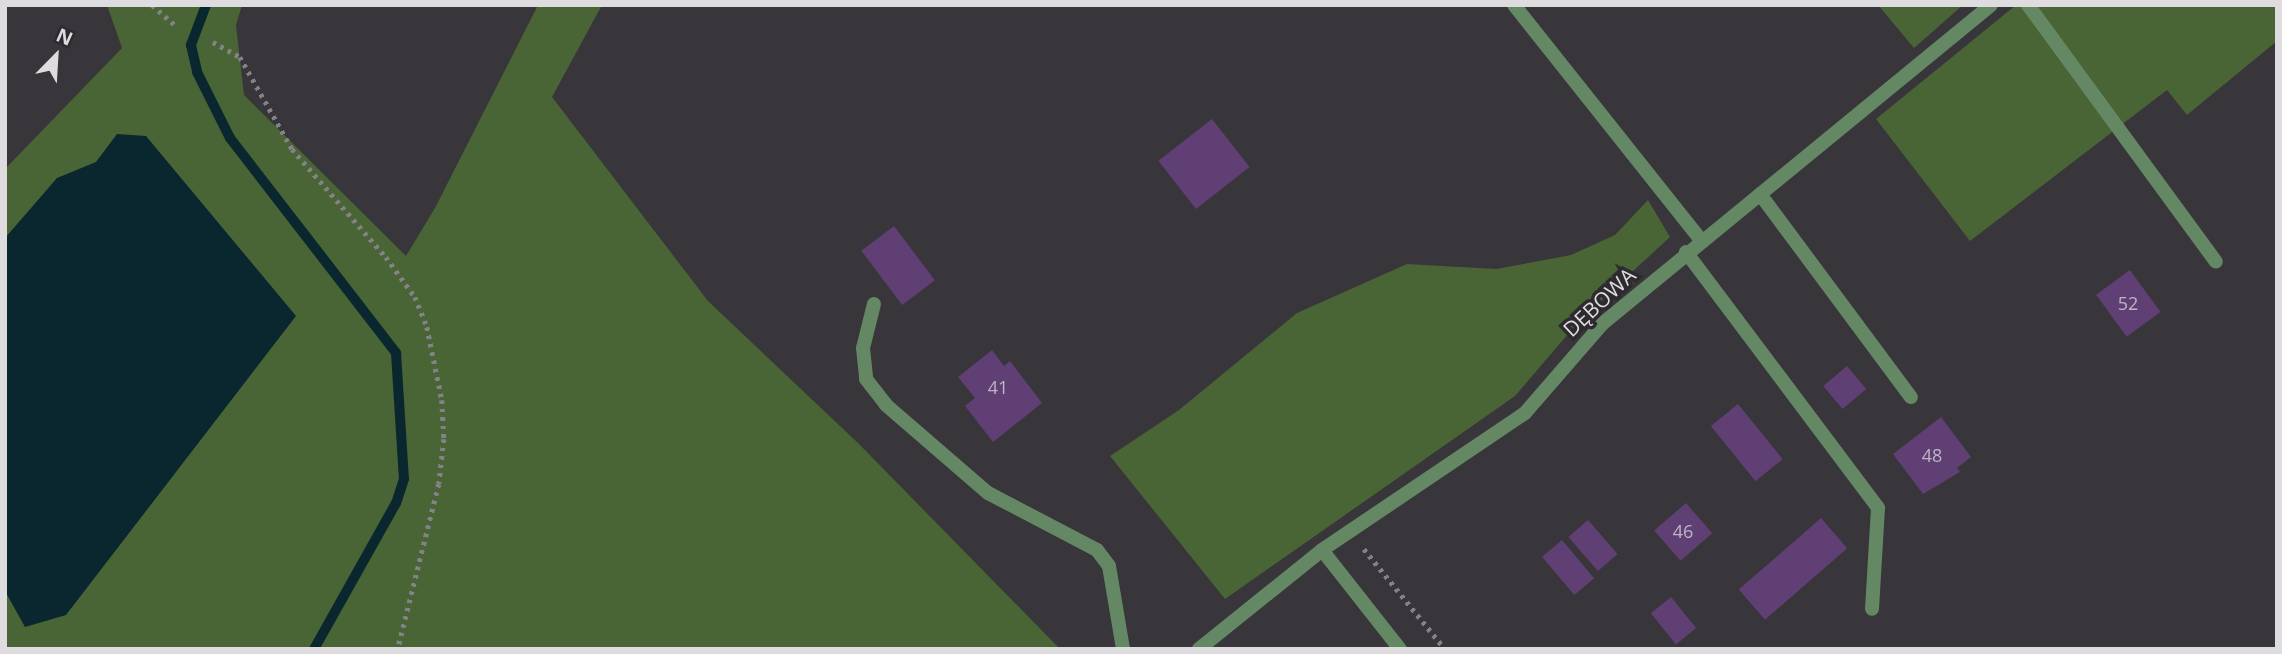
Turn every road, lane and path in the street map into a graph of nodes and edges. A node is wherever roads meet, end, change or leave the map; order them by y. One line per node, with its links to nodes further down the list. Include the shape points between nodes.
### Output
1 (152, 5): 5 (path)
2 (1514, 5): 8 (street)
3 (1992, 5): 7 (street, DĘBOWA)
4 (2028, 5): 10 (street)
5 (175, 25)
6 (213, 43): 16 (path, via 240,57 292,149 386,257 415,296 427,327 442,401 444,439 439,484)
7 (1760, 194): 8 (street, DĘBOWA); 12 (street)
8 (1702, 241): 9 (street, DĘBOWA)
9 (1686, 253): 13 (street, DĘBOWA, via 1582,341 1541,398 1525,412); 15 (street, via 1878,509)
10 (2216, 262)
11 (874, 304): 17 (street, via 863,348 866,379 886,405 988,494 1097,551 1109,566)
12 (1911, 397)
13 (1350, 531): 14 (street, DĘBOWA); 20 (path)
14 (1322, 550): 18 (street, DĘBOWA); 19 (street)
15 (1872, 609)
16 (398, 649)
17 (1124, 649)
18 (1199, 649)
19 (1400, 649)
20 (1445, 649)

